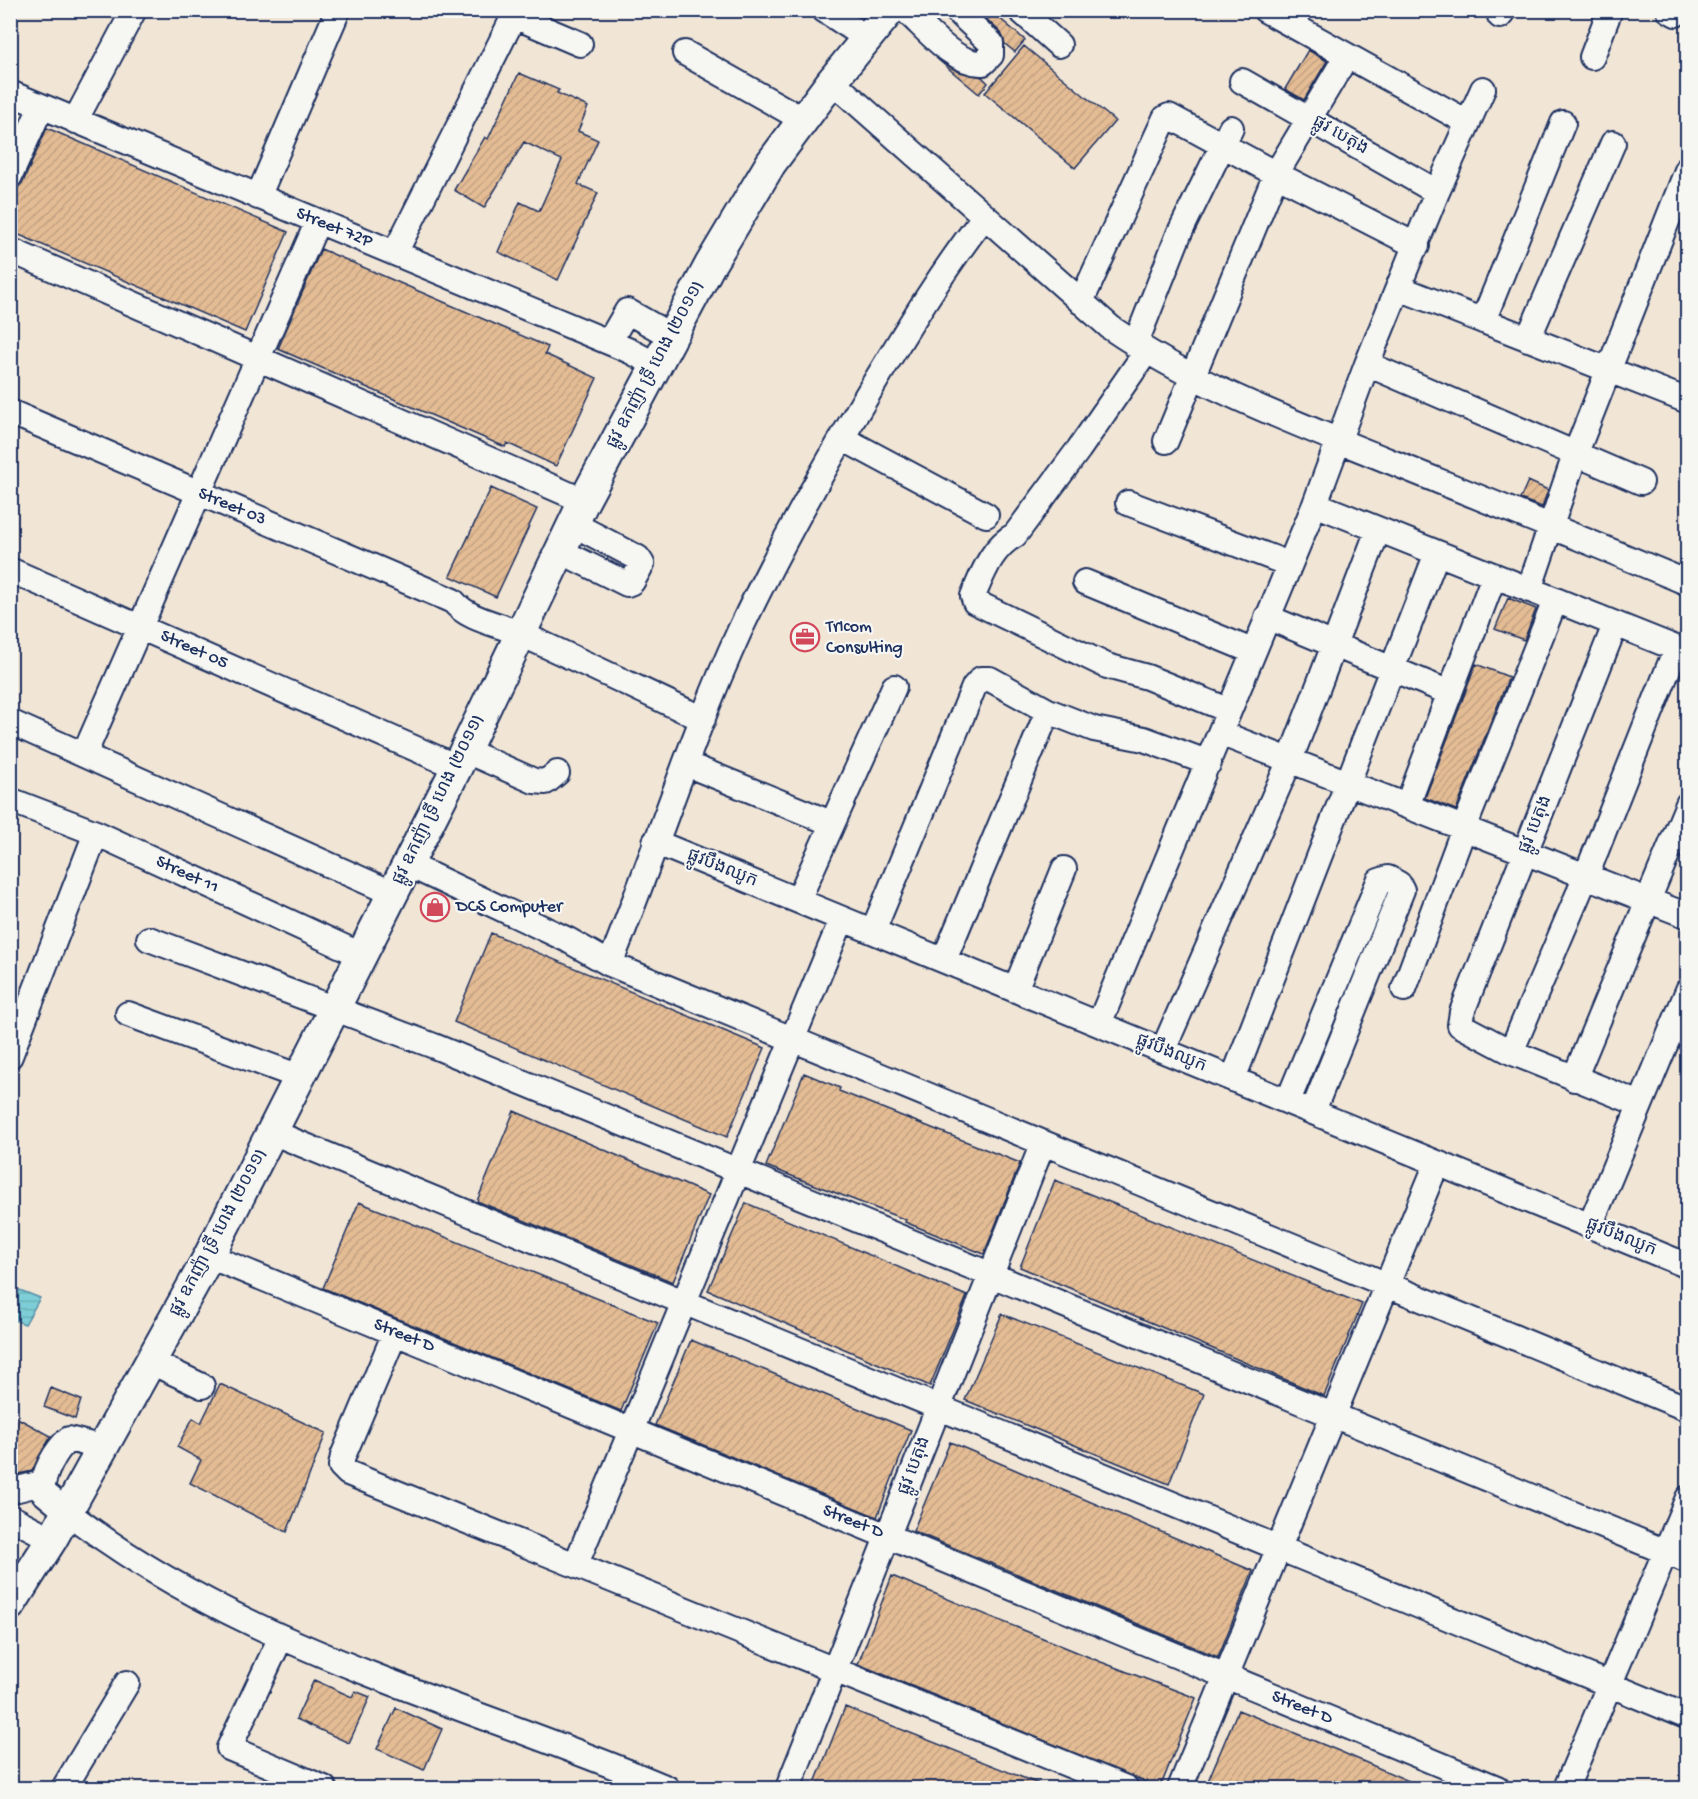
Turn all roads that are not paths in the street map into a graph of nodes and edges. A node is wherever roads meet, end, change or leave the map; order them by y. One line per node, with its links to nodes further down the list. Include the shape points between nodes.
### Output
1 (134, 10): 24 (street)
2 (338, 10): 33 (street)
3 (824, 10): 11 (street)
4 (890, 10): 11 (main road, ផ្លូវ ឧកញ៉ា ទ្រី ហេង (២០១១))
5 (905, 10): 6 (street, via 956,54 971,63 983,63 991,55 991,43)
6 (956, 10)
7 (1020, 10): 13 (street)
8 (1265, 10): 15 (street)
9 (1610, 10): 16 (street)
10 (516, 13): 12 (street); 38 (street)
11 (867, 38): 17 (main road, ផ្លូវ ឧកញ៉ា ទ្រី ហេង (២០១១))
12 (580, 44)
13 (1059, 45)
14 (685, 53): 23 (street)
15 (1346, 57): 22 (street); 25 (street)
16 (1592, 57)
17 (832, 81): 23 (main road, ផ្លូវ ឧកញ៉ា ទ្រី ហេង (២០១១)); 34 (street)
18 (1242, 81): 22 (street, ផ្លូវ បេតុង)
19 (1484, 89): 25 (street)
20 (10, 93): 21 (street, Street 72P)
21 (41, 107): 24 (street, Street 72P); 31 (street)
22 (1308, 118): 30 (street); 32 (street, ផ្លូវ បេតុង)
23 (802, 119): 42 (main road, ផ្លូវ ឧកញ៉ា ទ្រី ហេង (២០១១), via 771,163)
24 (75, 121): 33 (street, Street 72P)
25 (1467, 122): 32 (street)
26 (1563, 123): 41 (street)
27 (1228, 136): 30 (street); 40 (street, via 1169,116 1165,118); 45 (street, via 1179,234)
28 (1613, 142): 43 (street)
29 (1688, 168): 49 (street)
30 (1276, 174): 36 (street); 50 (street)
31 (10, 176)
32 (1437, 192): 36 (street)
33 (258, 197): 35 (street, Street 72P)
34 (984, 217): 40 (street); 53 (street, via 916,315)
35 (318, 221): 38 (street, Street 72P); 46 (street)
36 (1417, 246): 39 (street)
37 (10, 250): 46 (street)
38 (395, 253): 44 (street, Street 72P)
39 (1399, 288): 41 (street); 48 (street)
40 (1082, 302): 45 (street)
41 (1483, 321): 43 (street)
42 (671, 336): 44 (street, via 627,311); 47 (main road, ផ្លូវ ឧកញ៉ា ទ្រី ហេង (២០១១))
43 (1528, 339): 49 (street)
44 (609, 342): 47 (street, Street 72P)
45 (1141, 348): 50 (street); 86 (street, via 1079,450 1015,536 1003,541 991,557 973,596 975,602 1087,657)
46 (258, 358): 58 (street); 61 (street)
47 (656, 364): 61 (main road, ផ្លូវ ឧកញ៉ា ទ្រី ហេង (២០១១))
48 (1367, 364): 55 (street); 56 (street)
49 (1610, 370): 51 (street); 56 (street)
50 (1192, 378): 54 (street); 55 (street)
51 (1688, 401)
52 (10, 412): 58 (street, Street 03)
53 (842, 438): 62 (street); 88 (street, via 781,547)
54 (1166, 441)
55 (1339, 441): 60 (street); 63 (street)
56 (1575, 455): 57 (street); 63 (street)
57 (1641, 482)
58 (199, 492): 78 (street); 79 (street, Street 03, via 453,601 462,599)
59 (1128, 503): 69 (street)
60 (1315, 504): 64 (street); 69 (street)
61 (579, 512): 65 (street); 66 (main road, ផ្លូវ ឧកញ៉ា ទ្រី ហេង (២០១១))
62 (986, 515)
63 (1550, 525): 73 (street); 74 (street)
64 (1378, 530): 67 (street); 80 (street)
65 (600, 538): 68 (street); 68 (street, via 642,564 627,584)
66 (560, 551): 68 (street); 79 (main road, ផ្លូវ ឧកញ៉ា ទ្រី ហេង (២០១១))
67 (1437, 553): 71 (street); 83 (street)
68 (586, 564)
69 (1289, 564): 76 (street)
70 (10, 570): 78 (street, Street 05)
71 (1494, 576): 74 (street); 85 (street)
72 (1085, 582): 81 (street)
73 (1688, 583)
74 (1529, 590): 75 (street)
75 (1555, 601): 77 (street); 102 (street)
76 (1267, 617): 80 (street); 81 (street)
77 (1616, 625): 82 (street); 105 (street, ផ្លូវ បេតុង)
78 (140, 626): 91 (street); 92 (street, Street 05, via 377,729)
79 (519, 633): 88 (street, Street 03); 92 (main road, ផ្លូវ ឧកញ៉ា ទ្រី ហេង (២០១១))
80 (1334, 645): 83 (street); 93 (street)
81 (1252, 651): 86 (street)
82 (1682, 651): 108 (street)
83 (1392, 669): 85 (street); 97 (street)
84 (894, 687): 101 (street)
85 (1450, 693): 100 (street)
86 (1228, 710): 90 (street)
87 (1048, 711): 94 (street, via 1106,733 1144,739); 114 (street, via 990,680 981,680 974,687); 117 (street)
88 (703, 718): 95 (street)
89 (10, 722): 91 (street)
90 (1220, 733): 93 (street); 94 (street)
91 (84, 755): 109 (street)
92 (460, 758): 96 (street, Street 05, via 534,781 546,782); 106 (main road, ផ្លូវ ឧកញ៉ា ទ្រី ហេង (២០១១))
93 (1290, 760): 97 (street); 126 (street)
94 (1209, 763): 124 (street)
95 (686, 764): 101 (street); 104 (street)
96 (557, 773)
97 (1349, 783): 100 (street); 130 (street)
98 (10, 800): 103 (street, Street 11)
99 (1688, 804): 111 (street)
100 (1407, 806): 102 (street)
101 (831, 823): 110 (street)
102 (1464, 828): 105 (street); 119 (street)
103 (96, 833): 116 (street, Street 11); 128 (street)
104 (655, 842): 110 (street, ផ្លូវបឹងឈូក); 118 (street, via 649,869)
105 (1525, 852): 108 (street); 127 (street, ផ្លូវ បេតុង, via 1462,1012 1460,1026)
106 (407, 864): 109 (main road, ផ្លូវ ឧកញ៉ា ទ្រី ហេង (២០១១)); 118 (street)
107 (1064, 869): 120 (street)
108 (1586, 876): 111 (street); 127 (street)
109 (392, 893): 116 (main road, ផ្លូវ ឧកញ៉ា ទ្រី ហេង (២០១១))
110 (798, 900): 113 (street, ផ្លូវបឹងឈូក)
111 (1648, 901): 112 (street); 131 (street)
112 (1688, 916)
113 (842, 919): 114 (street, ផ្លូវបឹងឈូក); 125 (street)
114 (873, 931): 117 (street, ផ្លូវបឹងឈូក)
115 (149, 939): 122 (street)
116 (361, 955): 122 (main road, ផ្លូវ ឧកញ៉ា ទ្រី ហេង (២០១១))
117 (944, 960): 120 (street, ផ្លូវបឹងឈូក)
118 (610, 964): 125 (street)
119 (1404, 989)
120 (1015, 990): 124 (street, ផ្លូវបឹងឈូក)
121 (1688, 990): 133 (street)
122 (335, 1008): 129 (main road, ផ្លូវ ឧកញ៉ា ទ្រី ហេង (២០១១)); 138 (street)
123 (128, 1014): 129 (street)
124 (1099, 1024): 126 (street, ផ្លូវបឹងឈូក)
125 (793, 1039): 136 (street); 138 (street)
126 (1163, 1050): 130 (street, ផ្លូវបឹងឈូក)
127 (1511, 1052): 131 (street)
128 (10, 1056)
129 (300, 1077): 135 (main road, ផ្លូវ ឧកញ៉ា ទ្រី ហេង (២០១១))
130 (1233, 1079): 132 (street, ផ្លូវបឹងឈូក)
131 (1574, 1079): 133 (street)
132 (1288, 1101): 134 (street, ផ្លូវបឹងឈូក); 134 (street, via 1379,881 1388,878 1402,890)
133 (1640, 1104): 139 (street)
134 (1313, 1111): 137 (street, ផ្លូវបឹងឈូក)
135 (272, 1132): 140 (main road, ផ្លូវ ឧកញ៉ា ទ្រី ហេង (២០១១)); 144 (street)
136 (1043, 1143): 142 (street, ផ្លូវ បេតុង); 143 (street)
137 (1437, 1163): 139 (street, ផ្លូវបឹងឈូក); 143 (street)
138 (739, 1170): 142 (street); 144 (street)
139 (1590, 1226): 141 (street, ផ្លូវបឹងឈូក)
140 (209, 1256): 145 (street, Street D); 146 (main road, ផ្លូវ ឧកញ៉ា ទ្រី ហេង (២០១១))
141 (1688, 1266)
142 (991, 1274): 148 (street, ផ្លូវ បេតុង); 150 (street)
143 (1387, 1285): 149 (street); 150 (street)
144 (684, 1302): 148 (street); 151 (street)
145 (395, 1333): 151 (street, Street D); 163 (street, via 341,1466 348,1473)
146 (151, 1362): 147 (street); 152 (main road, ផ្លូវ ឧកញ៉ា ទ្រី ហេង (២០១១))
147 (202, 1386)
148 (938, 1407): 158 (street, ផ្លូវ បេតុង); 160 (street)
149 (1688, 1409)
150 (1333, 1415): 160 (street); 161 (street)
151 (631, 1430): 158 (street, Street D); 163 (street)
152 (103, 1448): 153 (street, via 69,1439 61,1445); 156 (main road, ផ្លូវ ឧកញ៉ា ទ្រី ហេង (២០១១))
153 (42, 1483): 154 (street); 156 (street, via 43,1492)
154 (10, 1491)
155 (1688, 1498): 161 (street)
156 (66, 1512): 159 (main road, ផ្លូវ ឧកញ៉ា ទ្រី ហេង (២០១១)); 165 (street, via 163,1576)
157 (10, 1517): 159 (street)
158 (888, 1536): 166 (street, ផ្លូវ បេតុង); 167 (street, Street D)
159 (52, 1539): 164 (main road, ផ្លូវ ឧកញ៉ា ទ្រី ហេង (២០១១))
160 (1279, 1548): 167 (street); 169 (street)
161 (1665, 1552): 162 (street); 169 (street)
162 (1688, 1561)
163 (576, 1564): 166 (street)
164 (10, 1605)
165 (281, 1637): 171 (street); 173 (street, via 230,1748)
166 (835, 1669): 175 (street, ផ្លូវ បេតុង); 176 (street)
167 (1226, 1676): 177 (street); 178 (street, Street D)
168 (128, 1683): 172 (street)
169 (1609, 1685): 170 (street); 179 (street)
170 (1688, 1717)
171 (630, 1781): 174 (street)
172 (64, 1788)
173 (324, 1788)
174 (667, 1788)
175 (788, 1788)
176 (1126, 1788)
177 (1180, 1788)
178 (1497, 1788)
179 (1566, 1788)

